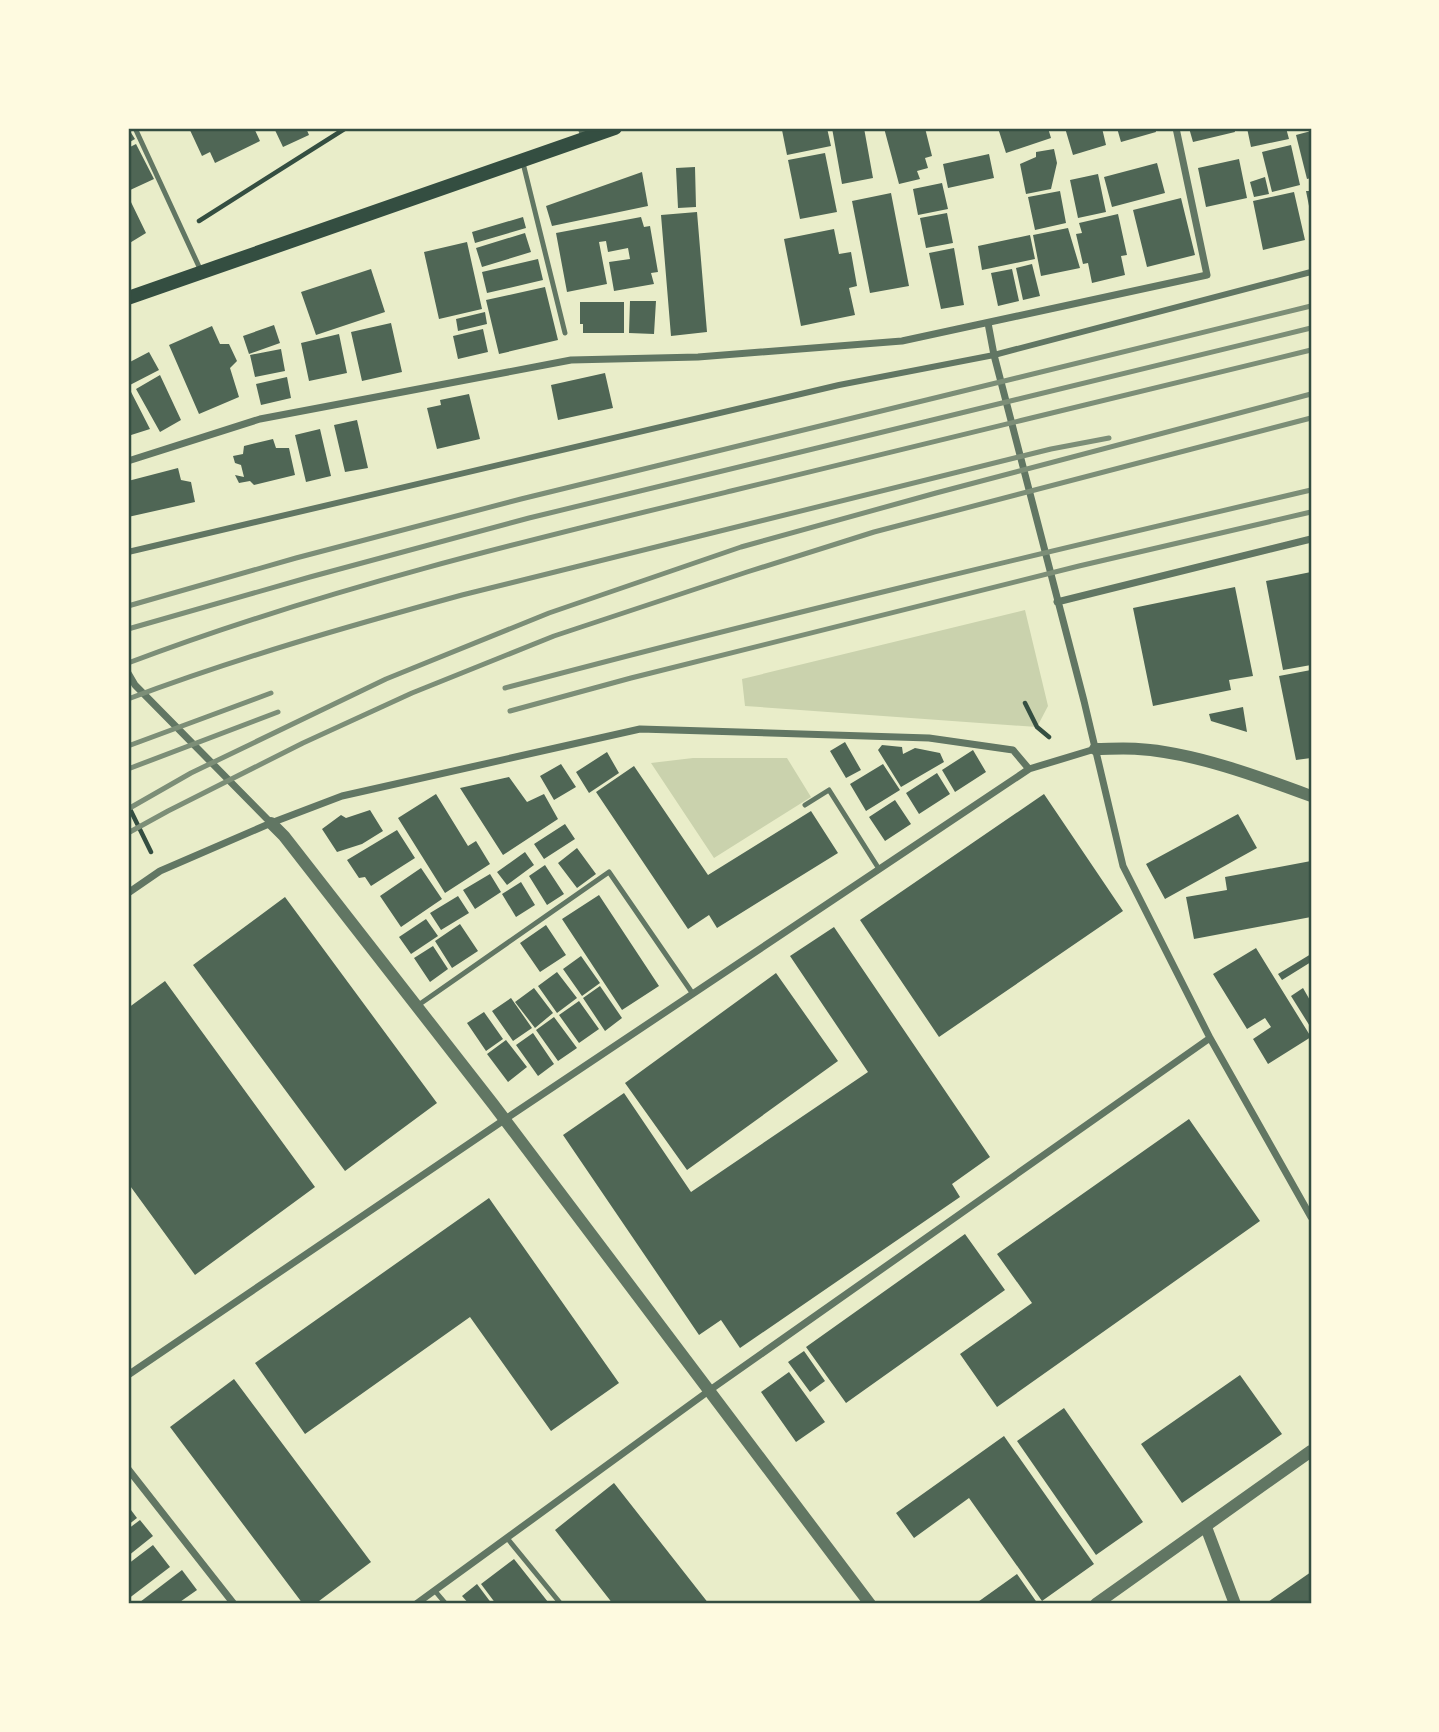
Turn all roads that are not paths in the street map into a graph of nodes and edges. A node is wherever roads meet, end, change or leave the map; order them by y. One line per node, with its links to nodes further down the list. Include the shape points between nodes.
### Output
1 (135, 128): 6 (lane)
2 (615, 128): 4 (main road)
3 (1176, 128): 9 (street, via 1207,275)
4 (583, 133): 5 (main road)
5 (523, 159): 6 (main road); 10 (lane)
6 (201, 272): 8 (main road)
7 (1311, 272): 11 (street)
8 (128, 298)
9 (988, 323): 11 (street); 12 (street, via 902,341 698,357 571,360 260,419)
10 (565, 333)
11 (994, 355): 14 (street, via 839,385); 15 (street)
12 (128, 461)
13 (1311, 539): 15 (street)
14 (128, 552)
15 (1057, 602): 17 (street)
16 (128, 673): 21 (street)
17 (1095, 750): 18 (street); 19 (street, via 1138,748 1175,754); 26 (street, via 1123,866)
18 (1030, 769): 21 (street, via 1013,750 929,738 640,729 342,796); 22 (street)
19 (1311, 796)
20 (805, 805): 22 (lane, via 829,790)
21 (271, 823): 23 (street, via 160,871); 25 (street)
22 (880, 869): 24 (street)
23 (128, 893)
24 (693, 994): 25 (lane, via 609,872); 27 (street)
25 (417, 1006): 27 (street)
26 (1210, 1038): 28 (street); 30 (street)
27 (504, 1119): 29 (street); 30 (street)
28 (1311, 1217)
29 (128, 1375)
30 (710, 1390): 34 (street); 40 (street)
31 (1311, 1451): 33 (street)
32 (128, 1469): 36 (street)
33 (1206, 1527): 41 (street); 42 (street)
34 (507, 1538): 35 (street); 39 (lane)
35 (435, 1591): 37 (street); 38 (lane)
36 (234, 1604)
37 (416, 1604)
38 (446, 1604)
39 (561, 1604)
40 (870, 1604)
41 (1096, 1604)
42 (1235, 1604)

